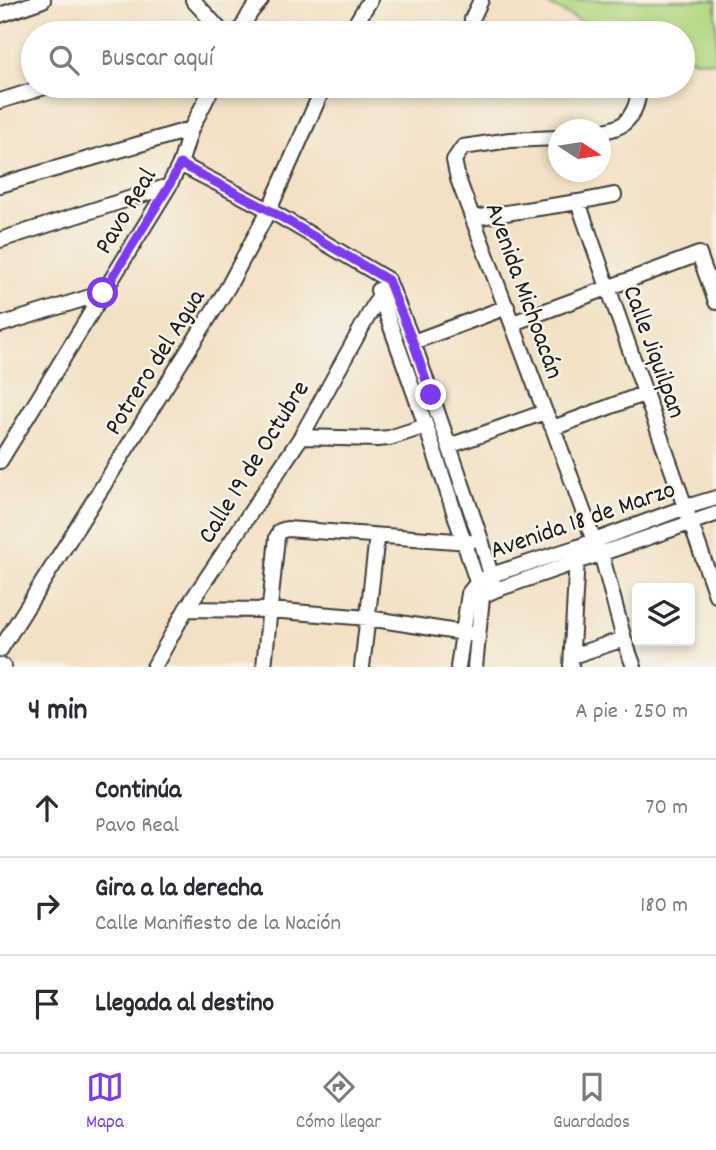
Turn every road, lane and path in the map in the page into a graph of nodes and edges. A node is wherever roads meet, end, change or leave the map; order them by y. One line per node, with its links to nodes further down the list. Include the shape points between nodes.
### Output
1 (43, 0): 6 (street)
2 (193, 0): 7 (street)
3 (261, 0): 8 (street)
4 (370, 0): 9 (street)
5 (481, 0): 10 (street)
6 (0, 15)
7 (211, 21)
8 (246, 21)
9 (357, 21)
10 (472, 21)
11 (21, 94): 15 (street)
12 (207, 98): 17 (street, Pavo Real)
13 (319, 98): 24 (street, Potrero del Agua)
14 (639, 98): 16 (street, via 622,125)
15 (0, 101)
16 (611, 128)
17 (191, 130): 19 (street, Pavo Real); 20 (street)
18 (548, 138): 25 (street, Avenida Michoacán, via 463,147 454,160)
19 (180, 164): 21 (street, Pavo Real); 24 (street)
20 (0, 185)
21 (169, 186): 26 (street); 30 (street, Pavo Real)
22 (614, 195): 23 (street)
23 (578, 202): 25 (street); 29 (street, Calle Jiquilpan)
24 (269, 210): 27 (street); 65 (street, Potrero del Agua, via 228,287)
25 (473, 218): 33 (street, Avenida Michoacán)
26 (0, 240)
27 (374, 271): 28 (street); 31 (street)
28 (388, 280): 31 (street, Calle 19 de Octubre); 36 (street)
29 (607, 288): 32 (street, via 699,254); 34 (street); 37 (street, Calle Jiquilpan)
30 (103, 293): 35 (street); 45 (street, Pavo Real)
31 (379, 295): 39 (street); 43 (street, Calle 19 de Octubre)
32 (716, 302)
33 (507, 307): 34 (street, Avenida Michoacán); 36 (street)
34 (513, 323): 40 (street, Avenida Michoacán)
35 (0, 325)
36 (413, 342): 38 (street)
37 (646, 393): 42 (street); 47 (street, Calle Jiquilpan)
38 (431, 395): 39 (street); 44 (street)
39 (417, 400): 41 (street)
40 (545, 412): 42 (street, Avenida Michoacán); 44 (street)
41 (426, 426): 43 (street, via 390,438); 51 (street)
42 (552, 428): 54 (street, Avenida Michoacán)
43 (301, 437): 59 (street, Calle 19 de Octubre)
44 (449, 446): 52 (street)
45 (0, 461)
46 (716, 498): 47 (street, Avenida 18 de Marzo)
47 (686, 507): 49 (street, Calle Jiquilpan); 54 (street, Avenida 18 de Marzo)
48 (716, 514): 49 (street, Avenida 18 de Marzo)
49 (691, 523): 54 (street, Avenida 18 de Marzo); 58 (street, Calle Jiquilpan)
50 (377, 536): 51 (street); 60 (street, via 280,531); 61 (street)
51 (463, 541): 52 (street); 57 (street)
52 (482, 543): 56 (street)
53 (578, 547): 54 (street, Avenida 18 de Marzo); 55 (street); 56 (street, Avenida 18 de Marzo)
54 (597, 547): 55 (street, Avenida 18 de Marzo); 64 (street, Avenida Michoacán)
55 (577, 563): 57 (street, Avenida 18 de Marzo); 66 (street)
56 (491, 575): 57 (street)
57 (481, 590): 62 (street); 63 (street)
58 (716, 595)
59 (186, 609): 60 (street); 67 (street, Calle 19 de Octubre)
60 (270, 610): 61 (street); 68 (street)
61 (368, 618): 62 (street); 69 (street)
62 (463, 632): 63 (street); 70 (street)
63 (478, 635): 71 (street)
64 (624, 639): 66 (street); 72 (street, Avenida Michoacán)
65 (0, 650)
66 (571, 662)
67 (155, 667)
68 (264, 667)
69 (362, 667)
70 (458, 667)
71 (475, 667)
72 (634, 667)

